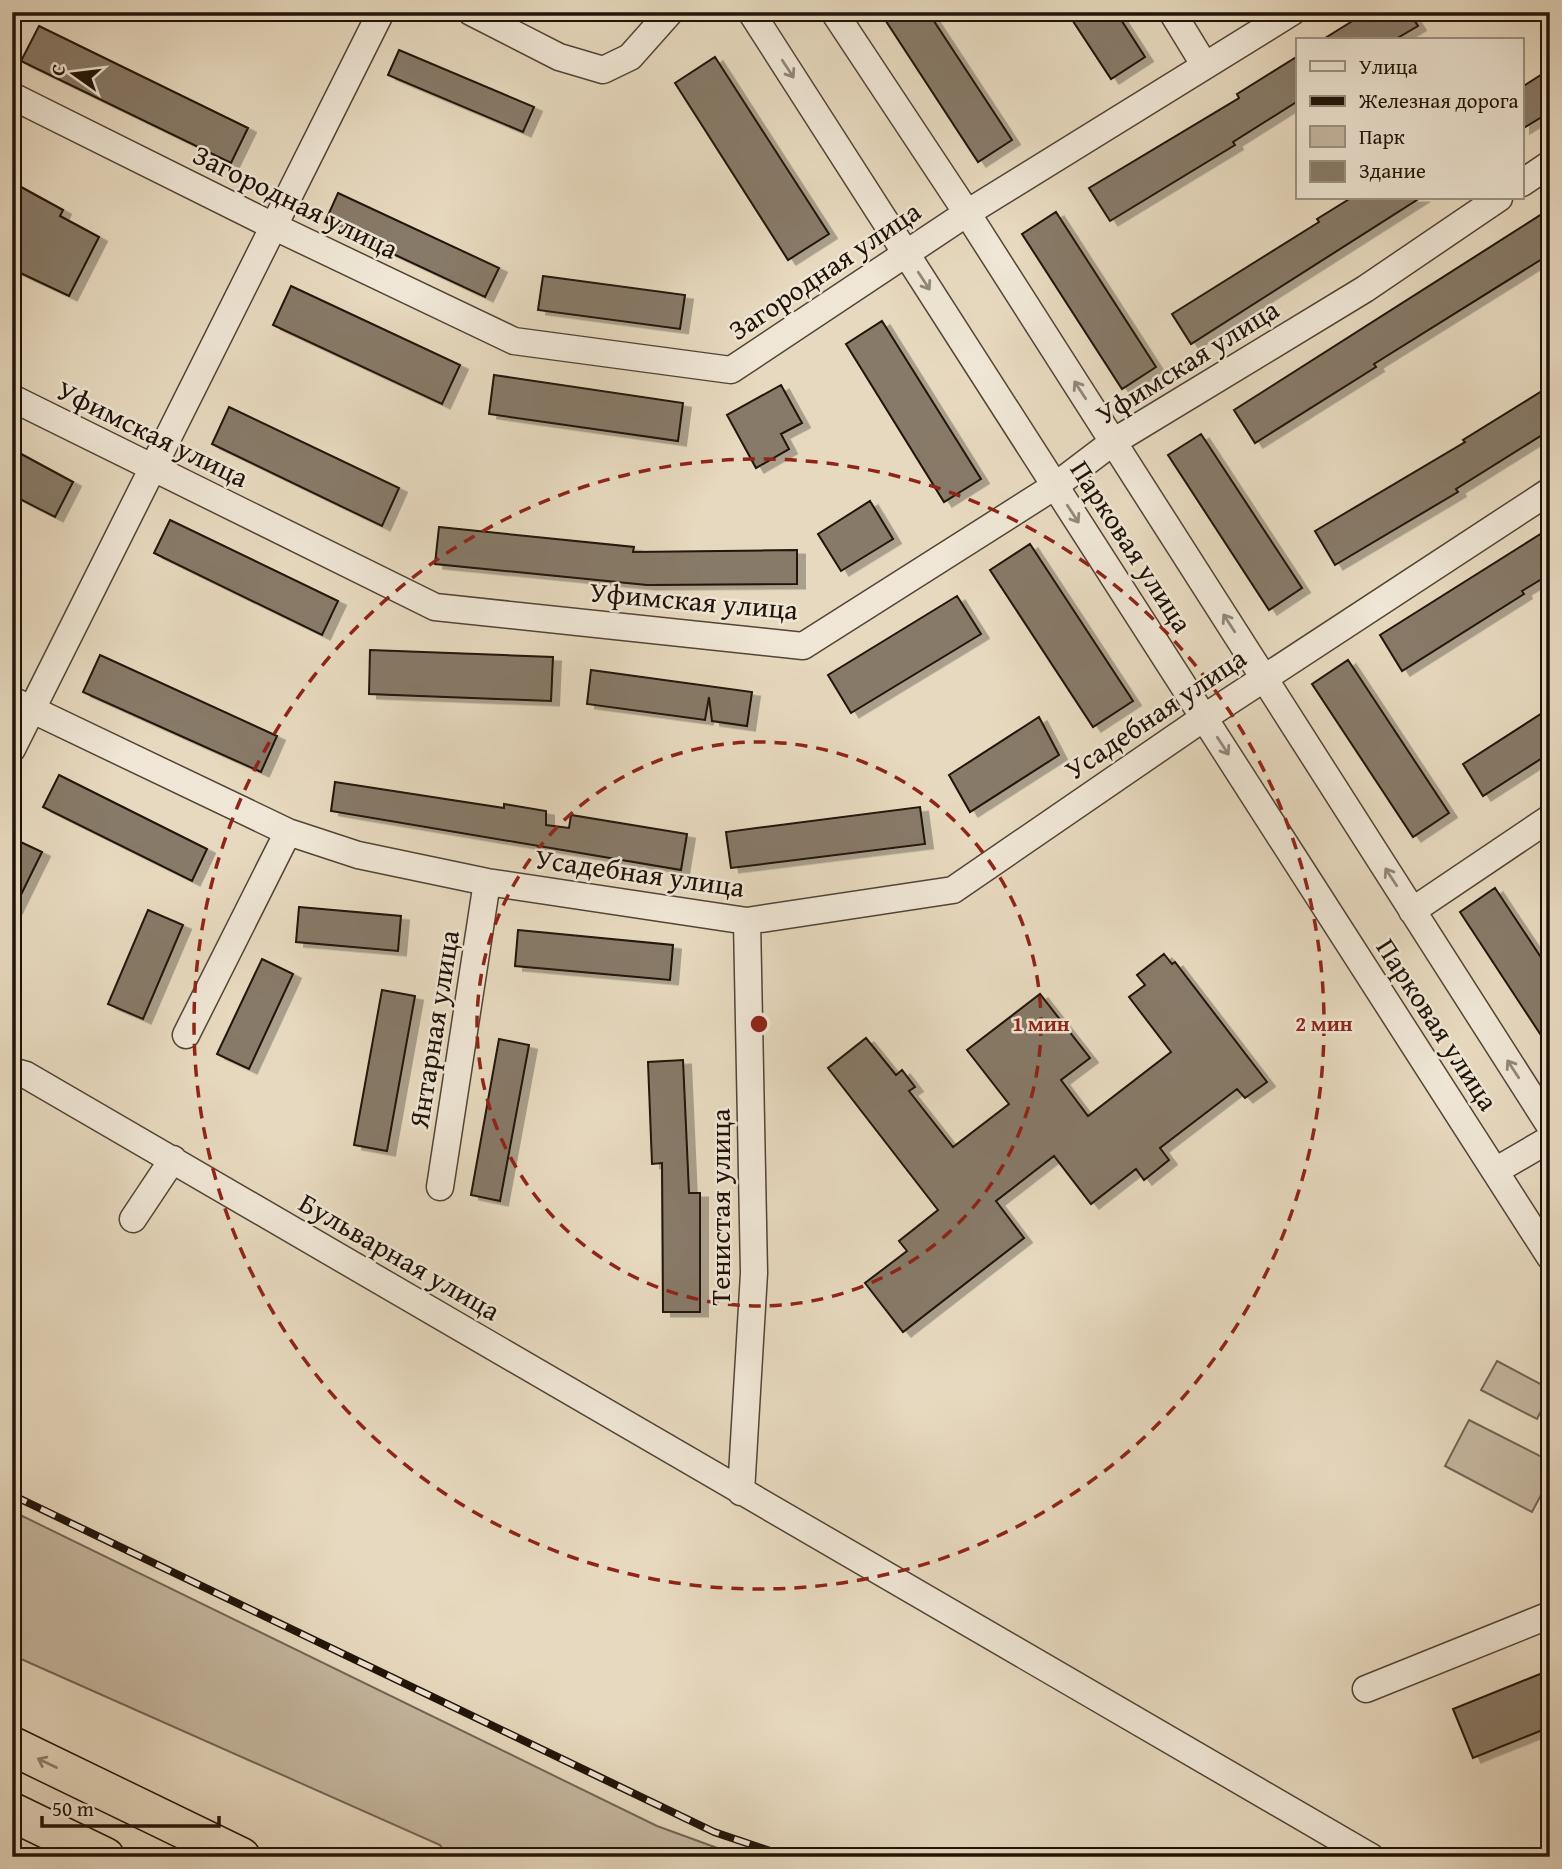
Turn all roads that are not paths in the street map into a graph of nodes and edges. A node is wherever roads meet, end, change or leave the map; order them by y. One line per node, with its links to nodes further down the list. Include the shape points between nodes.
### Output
1 (381, 12): 14 (street)
2 (471, 12): 3 (street, via 559,57 603,70 630,57)
3 (670, 12)
4 (751, 12): 15 (street, Парковая улица, one-way to 15)
5 (834, 12): 13 (street)
6 (1171, 12): 8 (street)
7 (1292, 12): 8 (street, Загородная улица)
8 (1205, 66): 13 (street, Загородная улица)
9 (12, 96): 14 (street, Загородная улица)
10 (1550, 164): 11 (street)
11 (1524, 182)
12 (1496, 200): 17 (street, Уфимская улица, via 1365,289)
13 (967, 213): 15 (street, Загородная улица); 17 (street, one-way to 13)
14 (273, 226): 15 (street, Загородная улица, via 514,341 731,370); 18 (street)
15 (906, 252): 19 (street, Парковая улица, one-way to 19)
16 (12, 398): 18 (street, Уфимская улица)
17 (1113, 442): 19 (street, Уфимская улица); 21 (street, one-way to 17)
18 (154, 469): 19 (street, Уфимская улица, via 435,607 803,646); 22 (street)
19 (1055, 486): 23 (street, Парковая улица, one-way to 23)
20 (1550, 491): 21 (street, Усадебная улица)
21 (1263, 678): 23 (street, Усадебная улица); 28 (street, one-way to 21)
22 (22, 705): 24 (street); 26 (street, Усадебная улица)
23 (1205, 717): 29 (street, Усадебная улица, via 953,890); 35 (street, Парковая улица, one-way to 35)
24 (12, 749)
25 (1550, 818): 28 (street)
26 (288, 832): 27 (street, Усадебная улица, via 358,855); 30 (street)
27 (487, 882): 29 (street, Усадебная улица); 36 (street, Янтарная улица)
28 (1412, 911): 32 (street, one-way to 28)
29 (747, 921): 39 (street, Тенистая улица, via 754,1273)
30 (186, 1035)
31 (19, 1073): 34 (street, Бульварная улица)
32 (1550, 1126)
33 (1550, 1139): 35 (street)
34 (173, 1159): 37 (street); 39 (street, Бульварная улица)
35 (1495, 1171): 38 (street, Парковая улица)
36 (440, 1187)
37 (133, 1219)
38 (1550, 1256)
39 (741, 1492): 46 (street, Бульварная улица)
40 (1550, 1615): 41 (street)
41 (1366, 1689)
42 (12, 1746): 45 (highway, one-way to 42)
43 (12, 1812): 44 (highway)
44 (105, 1857)
45 (241, 1857)
46 (1371, 1857)

